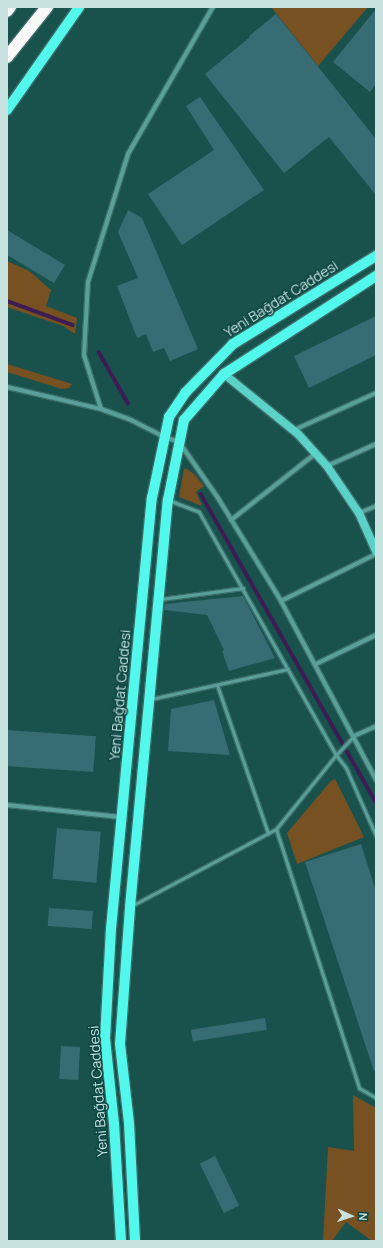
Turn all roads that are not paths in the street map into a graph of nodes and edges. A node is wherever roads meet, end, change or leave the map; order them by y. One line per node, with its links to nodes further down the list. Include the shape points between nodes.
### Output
1 (10, 7): 5 (highway)
2 (47, 7): 6 (highway)
3 (79, 7): 7 (main road)
4 (213, 7): 13 (street, via 128,154 88,282 84,355)
5 (7, 11)
6 (7, 58)
7 (7, 110)
8 (376, 256): 15 (main road, Yeni Bağdat Caddesi, via 233,344 185,393 168,417)
9 (376, 276): 10 (main road, Yeni Bağdat Caddesi)
10 (224, 374): 14 (street); 16 (main road, Yeni Bağdat Caddesi, via 184,420)
11 (7, 387): 13 (street)
12 (376, 393): 14 (street)
13 (101, 409): 15 (street, via 131,420)
14 (294, 431): 18 (street)
15 (164, 437): 16 (street); 39 (main road, Yeni Bağdat Caddesi, via 152,498)
16 (179, 442): 20 (main road, Yeni Bağdat Caddesi); 23 (street)
17 (376, 444): 19 (street)
18 (316, 453): 19 (street); 23 (street)
19 (327, 466): 22 (street)
20 (168, 500): 26 (lane, via 200,512); 27 (main road, Yeni Bağdat Caddesi)
21 (376, 506): 22 (street)
22 (358, 513): 24 (street)
23 (231, 520): 28 (street)
24 (376, 551)
25 (376, 554): 28 (street)
26 (242, 588): 27 (lane); 31 (lane)
27 (158, 599): 33 (main road, Yeni Bağdat Caddesi)
28 (281, 601): 30 (street)
29 (376, 635): 30 (street)
30 (316, 664): 35 (street)
31 (288, 669): 32 (lane); 36 (lane)
32 (217, 685): 33 (lane); 41 (lane)
33 (148, 700): 43 (main road, Yeni Bağdat Caddesi)
34 (376, 726): 35 (street)
35 (354, 736): 36 (lane); 37 (street)
36 (336, 755): 40 (lane); 42 (lane, via 346,768)
37 (376, 780)
38 (7, 805): 39 (street)
39 (123, 818): 45 (main road, Yeni Bağdat Caddesi, via 111,929 105,1039 115,1132)
40 (276, 829): 41 (lane); 44 (lane, via 359,1088)
41 (268, 833): 43 (lane)
42 (376, 836)
43 (130, 907): 46 (main road, Yeni Bağdat Caddesi, via 120,1044)
44 (376, 1098)
45 (121, 1241)
46 (135, 1241)

